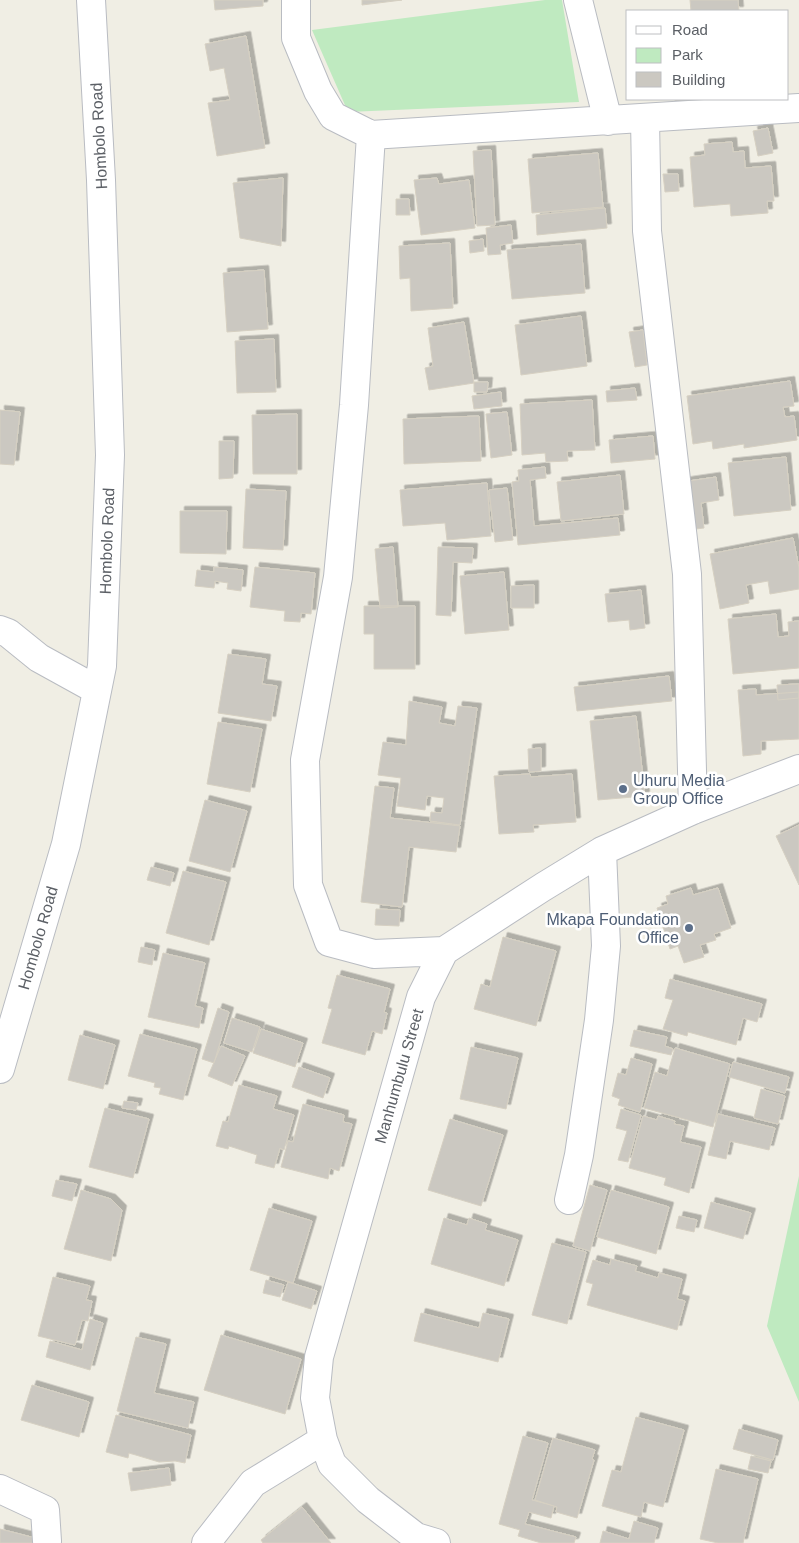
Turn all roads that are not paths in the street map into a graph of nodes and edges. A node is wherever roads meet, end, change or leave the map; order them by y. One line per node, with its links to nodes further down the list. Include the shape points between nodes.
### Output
1 (91, 0): 9 (street, Hombolo Road, via 110,455 102,666)
2 (296, 0): 7 (street, via 296,38 318,91 333,116)
3 (578, 0): 6 (street)
4 (799, 108): 5 (street)
5 (645, 119): 6 (street); 11 (street, via 647,231 687,574)
6 (608, 121): 7 (street)
7 (371, 135): 13 (street, via 354,405 338,577 305,760 308,885 329,942 374,954)
8 (0, 630): 9 (street, via 39,658)
9 (97, 690): 14 (street, Hombolo Road, via 66,844)
10 (799, 770): 11 (street)
11 (694, 810): 12 (street)
12 (602, 851): 13 (street); 15 (street, via 606,946 599,1020)
13 (444, 951): 16 (street, Manhumbulu Street, via 422,997 319,1357 314,1398)
14 (0, 1069)
15 (569, 1200)
16 (323, 1440): 19 (street, via 252,1483); 20 (street, Manhumbulu Street, via 332,1464 368,1500 416,1537)
17 (0, 1489): 18 (street, via 44,1510)
18 (47, 1541)
19 (206, 1543)
20 (436, 1543)

